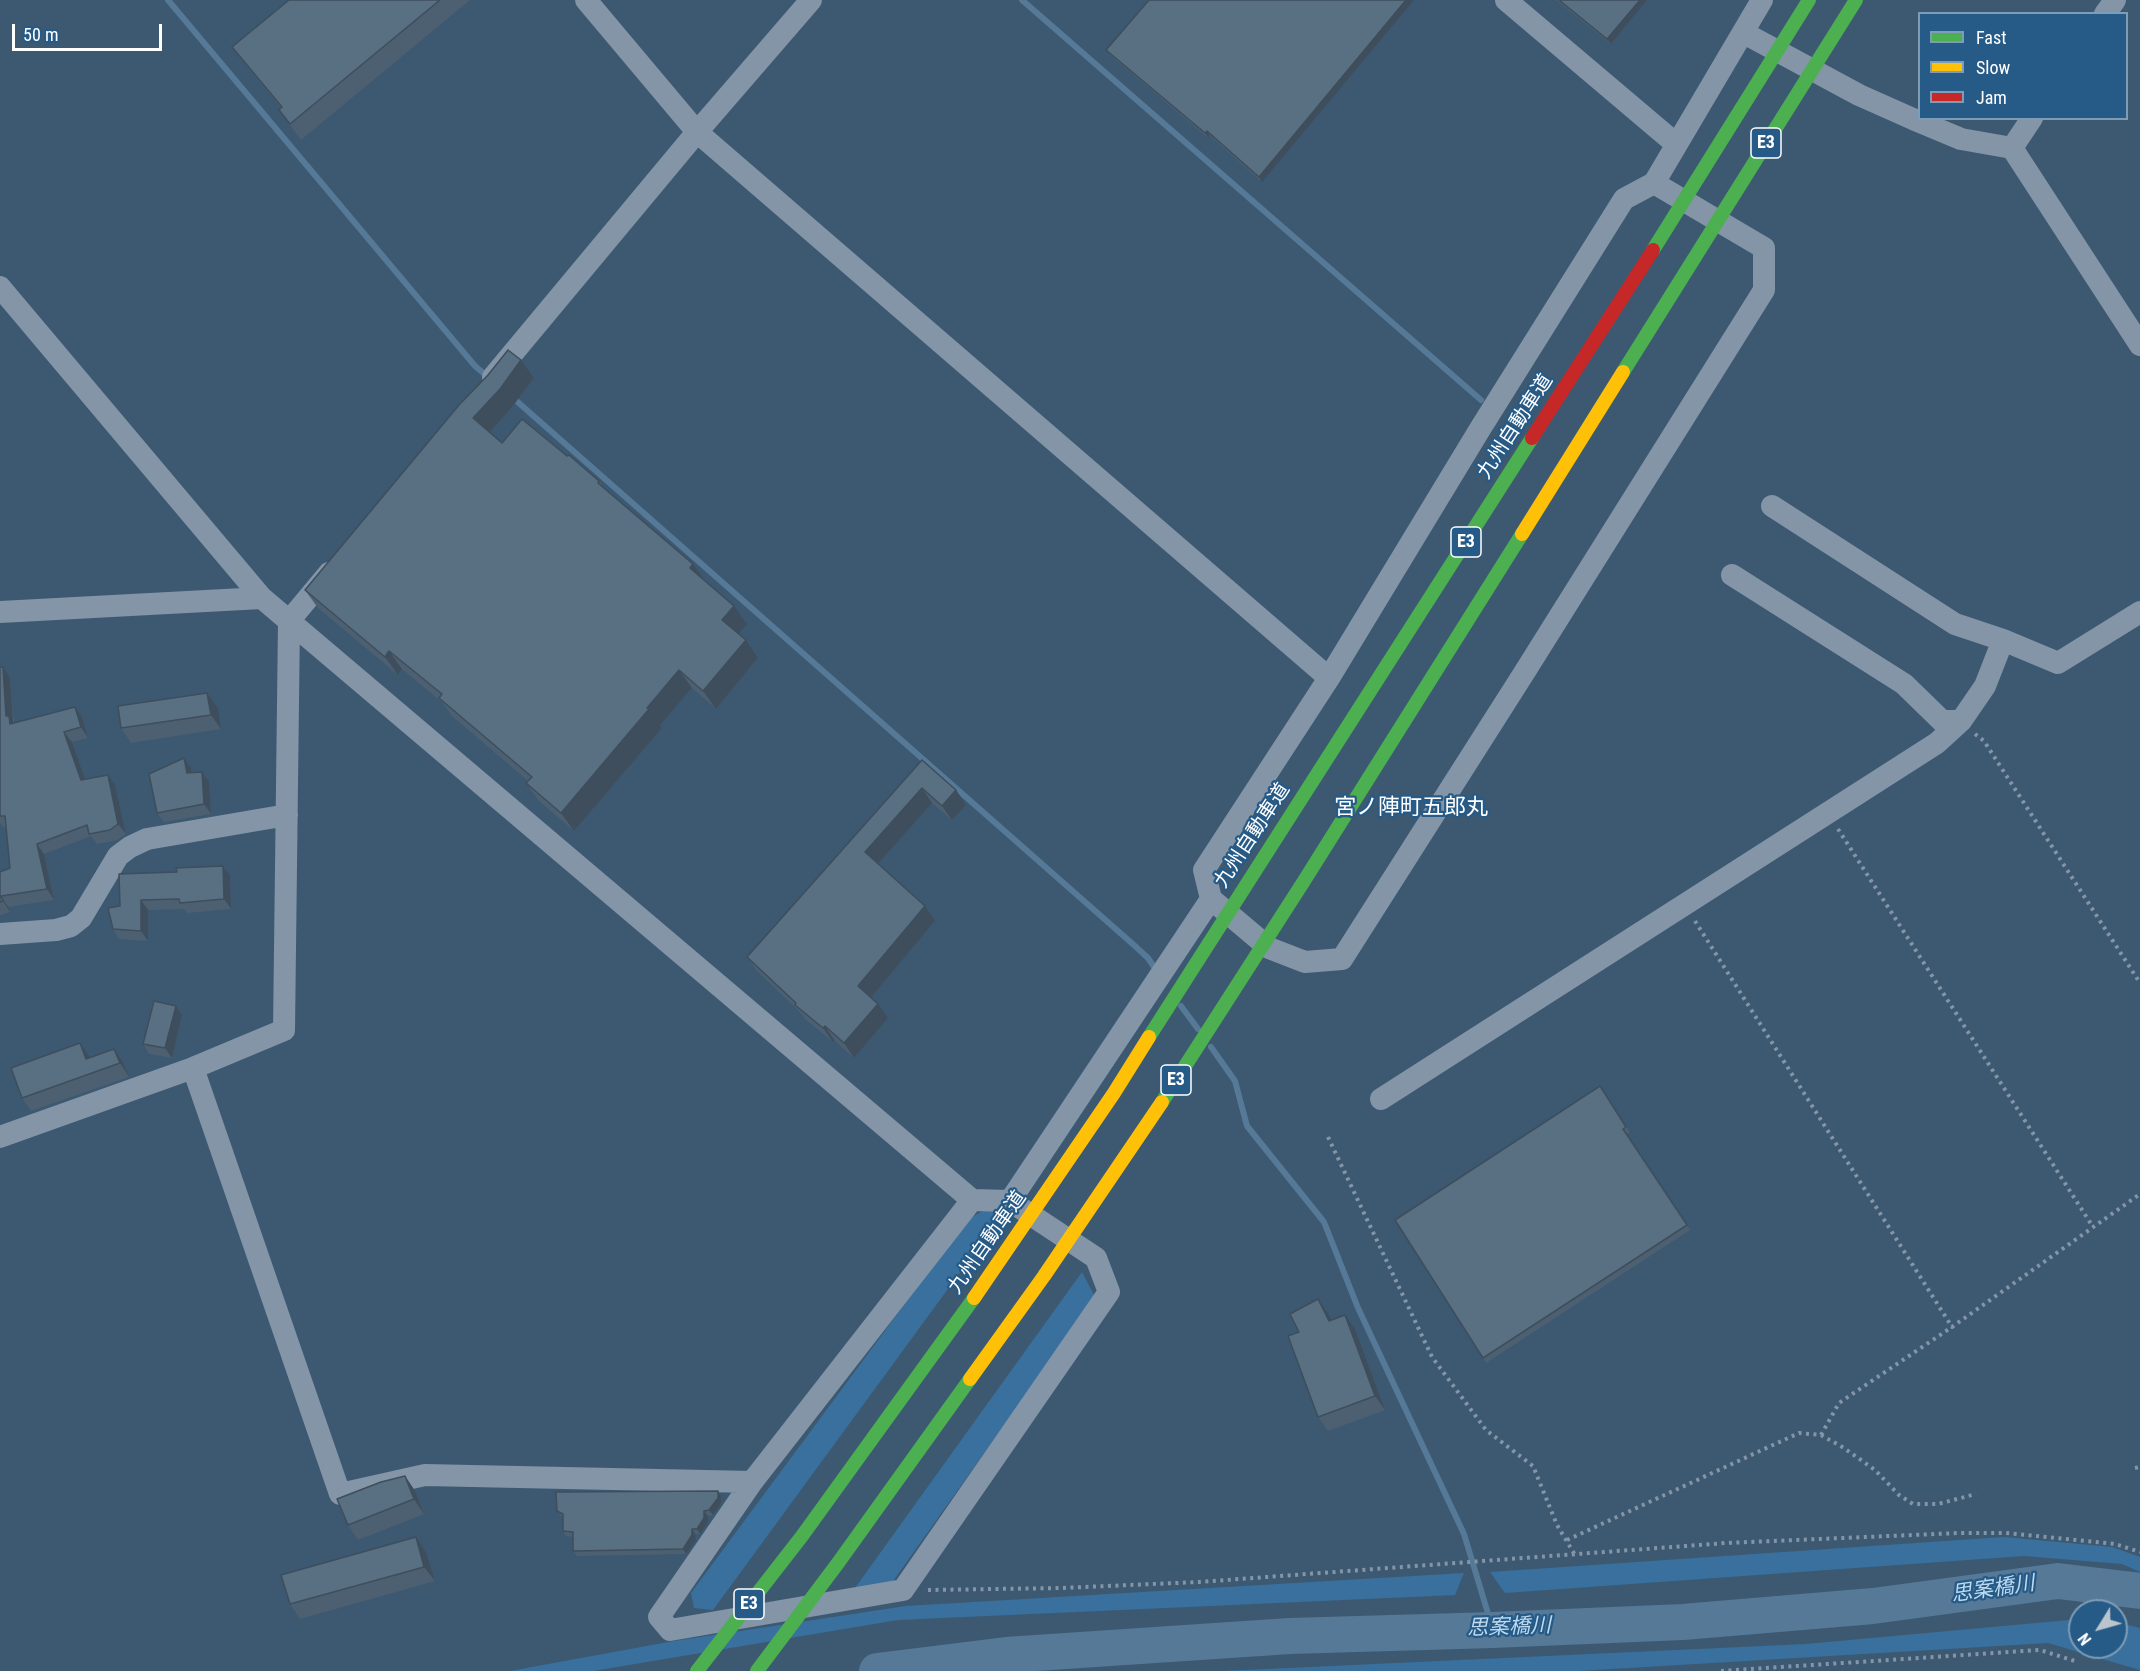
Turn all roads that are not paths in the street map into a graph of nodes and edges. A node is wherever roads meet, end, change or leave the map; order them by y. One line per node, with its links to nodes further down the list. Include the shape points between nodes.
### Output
1 (586, 0): 9 (street)
2 (811, 0): 9 (street)
3 (1506, 0): 10 (street)
4 (1762, 0): 7 (street)
5 (1809, 0): 35 (highway, 九州自動車道 / E3, via 1114,1093 1008,1250 802,1536)
6 (1856, 0): 36 (highway, E3, via 1152,1118 1044,1276)
7 (1744, 33): 10 (street); 11 (street, via 1859,95 1961,139)
8 (2031, 120): 11 (street)
9 (697, 132): 15 (street); 24 (street)
10 (1676, 144): 12 (street)
11 (2012, 148): 14 (street)
12 (1654, 183): 24 (street, via 1624,199); 27 (street, via 1764,248 1764,290 1342,959 1305,962 1269,948)
13 (0, 287): 19 (street)
14 (2140, 345)
15 (478, 395)
16 (1772, 506): 23 (street, via 1954,624)
17 (342, 558): 22 (street)
18 (1732, 575): 25 (street, via 1904,684 1942,721)
19 (262, 598): 20 (street); 22 (street)
20 (0, 612)
21 (2140, 612): 23 (street, via 2058,663)
22 (289, 621): 26 (street); 32 (street)
23 (2003, 640): 25 (street, via 1986,686)
24 (1329, 678): 27 (street, via 1204,870)
25 (1961, 722): 30 (street, via 1828,814)
26 (287, 815): 28 (street, via 147,839 118,856 81,918 71,926); 29 (street, via 284,1030)
27 (1211, 899): 33 (street)
28 (0, 934)
29 (193, 1068): 31 (street); 34 (street, via 340,1494 425,1475)
30 (1381, 1099)
31 (0, 1137)
32 (972, 1200): 33 (street); 34 (street)
33 (1010, 1201): 34 (street, via 1096,1258 1109,1292 903,1590 670,1630 659,1617)
34 (752, 1482)
35 (697, 1671)
36 (757, 1671)

